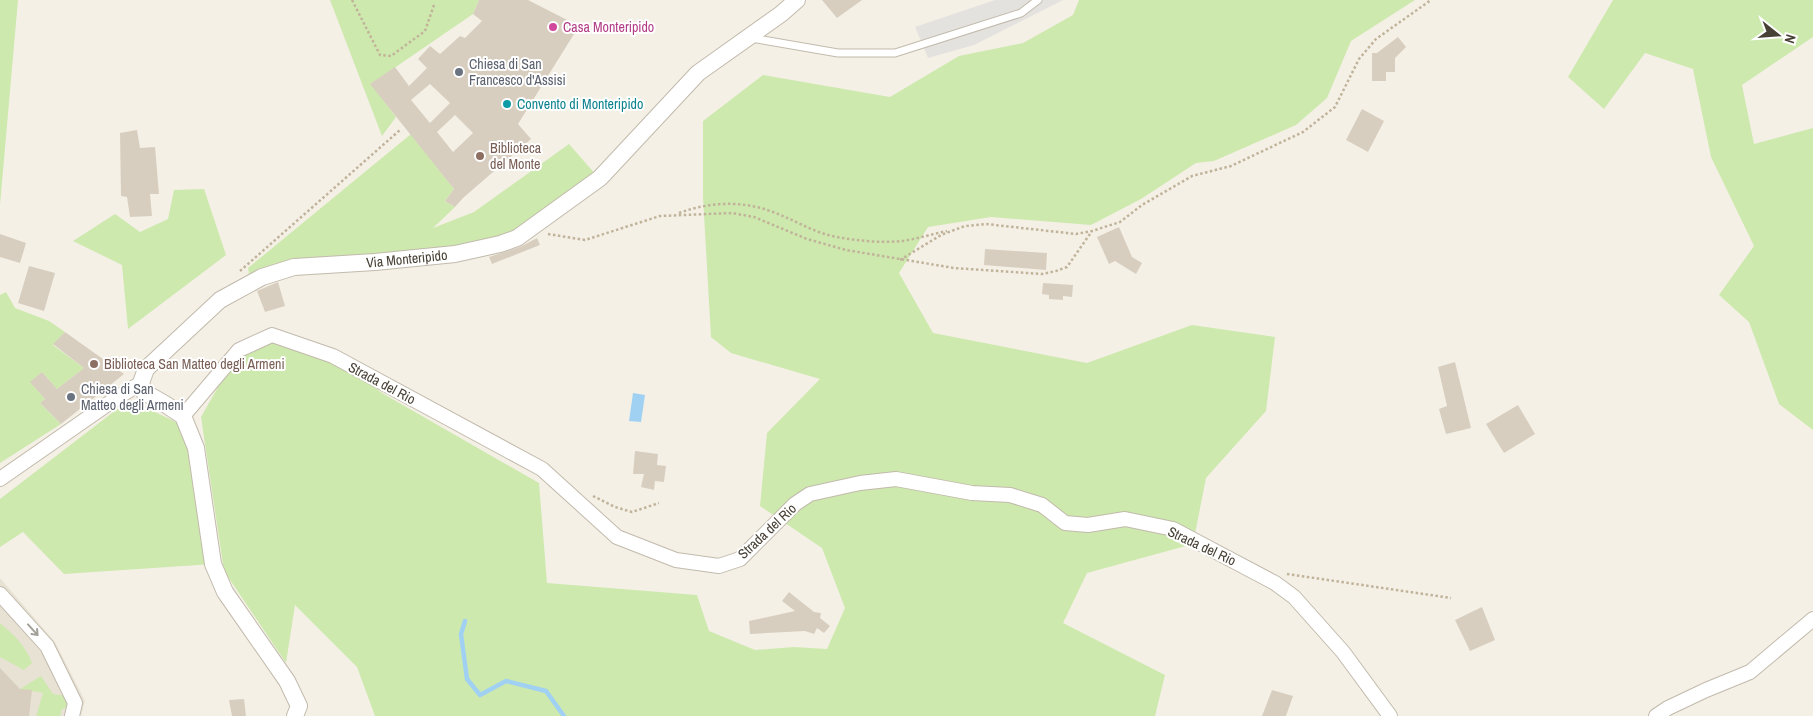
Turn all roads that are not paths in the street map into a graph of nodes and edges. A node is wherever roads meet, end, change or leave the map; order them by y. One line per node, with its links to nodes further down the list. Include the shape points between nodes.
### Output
1 (797, 0): 3 (street, Via Monteripido)
2 (1038, 0): 3 (lane, via 1021,13 894,53 838,53)
3 (748, 37): 4 (street, Via Monteripido, via 698,73 600,178 517,238 455,254 294,267 262,277 220,300 146,370)
4 (141, 384): 5 (street, via 144,392); 6 (street, Via Monteripido)
5 (183, 416): 10 (street, via 196,448 213,564 225,592 287,681 299,706); 11 (street, Strada del Rio, via 239,350 272,335 332,356 542,469 618,537 676,560 719,566 740,559 795,504 810,494 896,478 972,493 1010,494 1042,505 1065,523 1088,525 1124,519 1173,529 1276,583 1294,597 1343,652)
6 (0, 480)
7 (0, 594): 9 (street, one-way to 9, via 47,646 75,703)
8 (1813, 619): 12 (street, via 1750,672)
9 (72, 716)
10 (295, 716)
11 (1390, 716)
12 (1656, 716)

